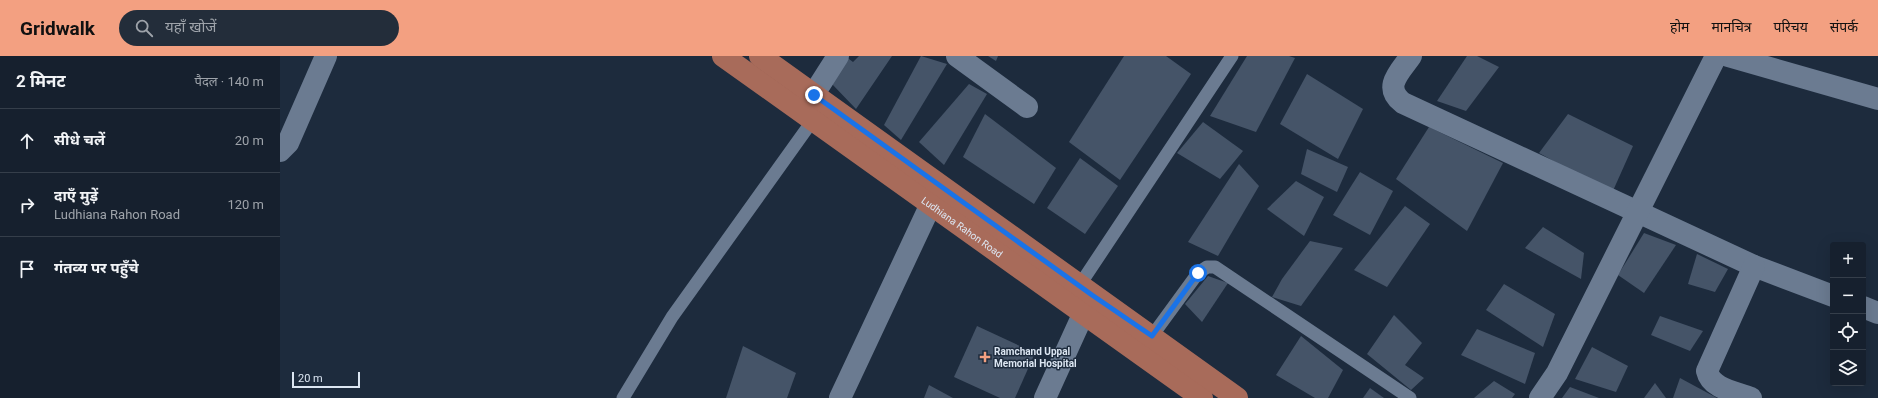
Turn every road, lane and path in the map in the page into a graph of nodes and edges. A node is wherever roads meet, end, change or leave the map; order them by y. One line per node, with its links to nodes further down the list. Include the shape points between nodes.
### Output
1 (326, 56): 13 (street, via 288,143)
2 (723, 56): 12 (main road, Ludhiana Rahon Road)
3 (760, 56): 12 (main road, Ludhiana Rahon Road)
4 (838, 56): 12 (street)
5 (957, 56): 11 (street)
6 (1232, 56): 18 (lane)
7 (1411, 56): 15 (street, via 1393,83 1392,89 1396,98 1403,103)
8 (1716, 56): 15 (street)
9 (1728, 56): 10 (street)
10 (1878, 99)
11 (1027, 107)
12 (810, 109): 14 (main road, Ludhiana Rahon Road); 18 (main road, Ludhiana Rahon Road); 22 (lane, via 672,318)
13 (280, 151)
14 (931, 204): 18 (main road, Ludhiana Rahon Road); 23 (street)
15 (1636, 212): 16 (street); 28 (street, via 1557,373)
16 (1754, 266): 17 (street); 29 (street, via 1707,371 1713,383)
17 (1830, 295)
18 (1085, 298): 21 (main road, Ludhiana Rahon Road); 24 (street); 25 (main road, Ludhiana Rahon Road)
19 (1866, 308): 20 (street)
20 (1878, 313)
21 (1152, 336): 26 (main road, Ludhiana Rahon Road); 27 (lane, via 1198,273 1207,267 1215,267)
22 (623, 398)
23 (840, 398)
24 (1046, 398)
25 (1202, 398)
26 (1237, 398)
27 (1410, 398)
28 (1540, 398)
29 (1751, 398)

